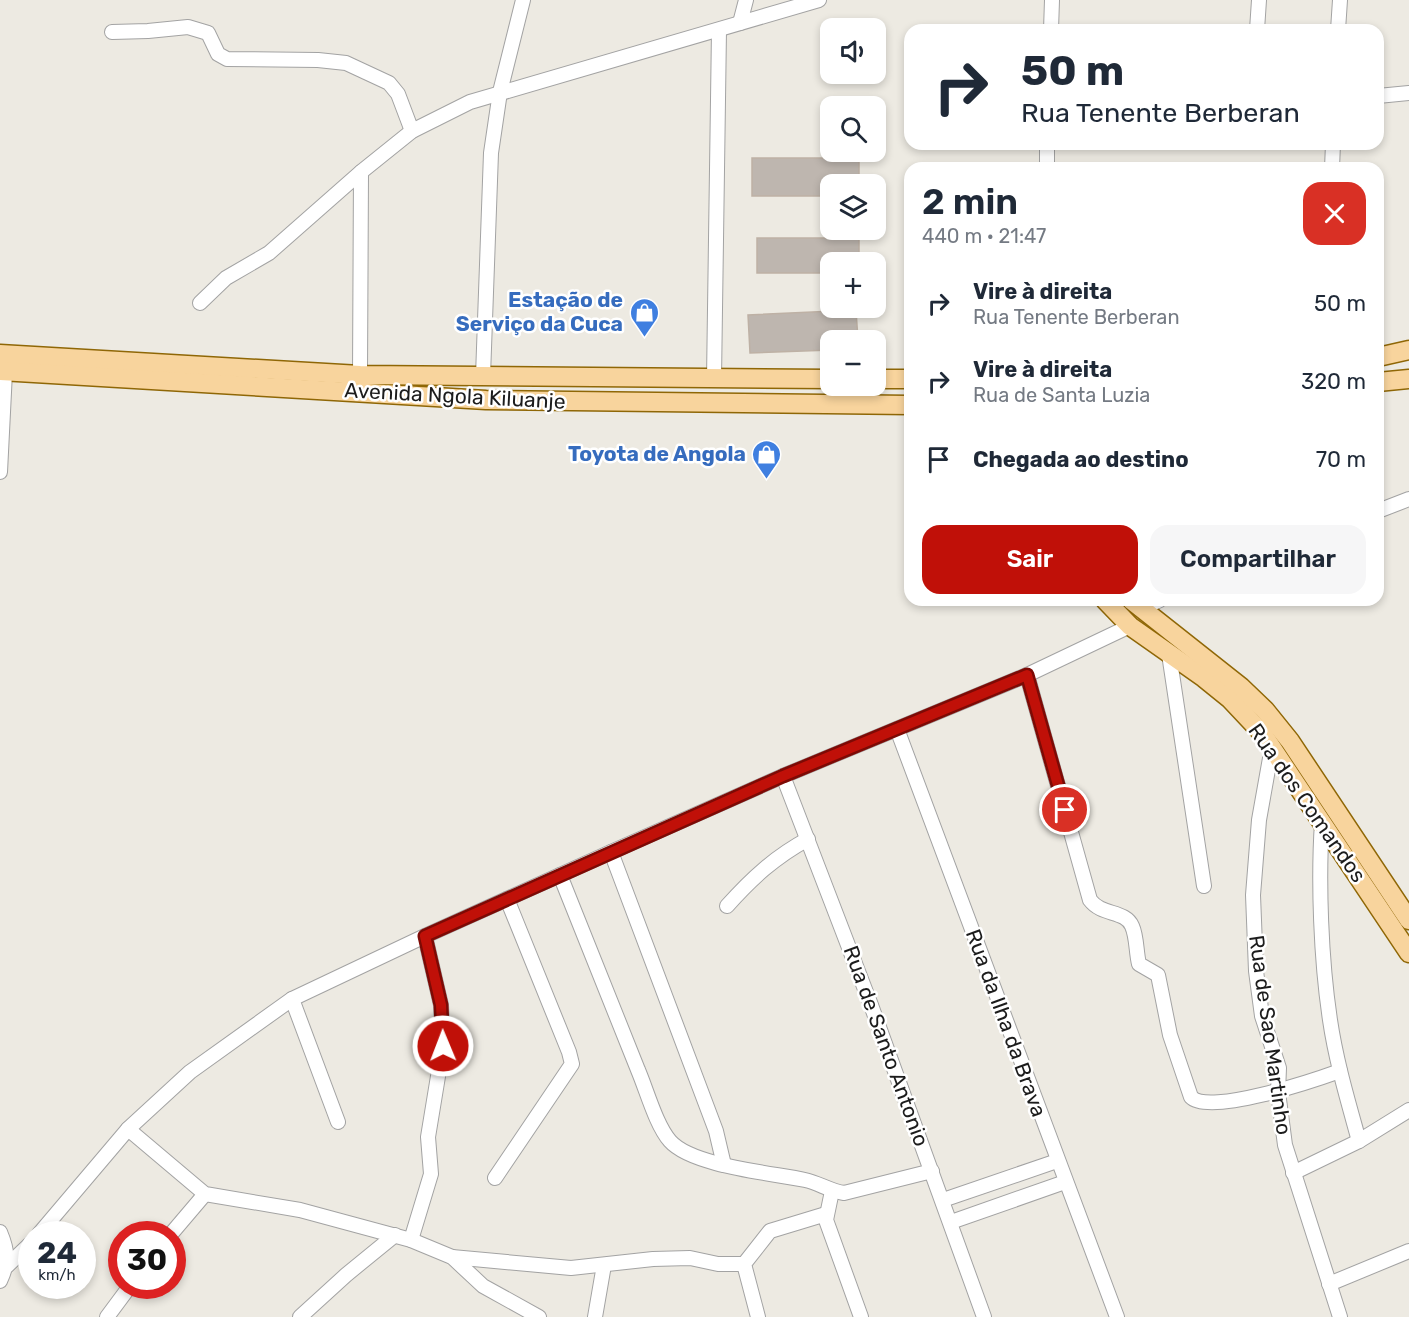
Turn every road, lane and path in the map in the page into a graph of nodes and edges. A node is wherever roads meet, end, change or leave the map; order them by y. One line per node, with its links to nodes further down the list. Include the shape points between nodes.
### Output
1 (522, 0): 13 (street)
2 (746, 0): 7 (street)
3 (819, 0): 7 (street)
4 (1052, 0): 8 (street)
5 (1258, 0): 9 (street)
6 (1340, 0): 10 (street)
7 (740, 23): 11 (street)
8 (1051, 24)
9 (1257, 24)
10 (1338, 24)
11 (719, 30): 13 (street); 25 (street)
12 (112, 32): 16 (street, via 188,27 208,33 218,54 227,59 346,63 389,83 398,94)
13 (500, 93): 16 (street, via 446,112); 24 (street, via 489,175)
14 (1409, 93): 15 (street)
15 (1384, 95)
16 (412, 131): 17 (street)
17 (361, 172): 18 (street, via 275,248 226,278); 23 (street)
18 (200, 303)
19 (1409, 350): 21 (main road)
20 (0, 354): 23 (main road, Avenida Ngola Kiluanje)
21 (1384, 356)
22 (3, 371): 31 (main road, Avenida Ngola Kiluanje, via 486,399); 32 (street)
23 (360, 375): 24 (main road, Avenida Ngola Kiluanje)
24 (483, 376): 25 (main road, Avenida Ngola Kiluanje)
25 (714, 379): 26 (main road, Avenida Ngola Kiluanje)
26 (820, 379)
27 (886, 379): 28 (main road)
28 (904, 379)
29 (1409, 379): 30 (main road)
30 (1384, 381)
31 (904, 406)
32 (0, 464): 33 (street)
33 (0, 472)
34 (1409, 499): 35 (street)
35 (1384, 509)
36 (1111, 606): 38 (main road, Rua dos Comandos)
37 (1136, 606): 51 (main road, Rua dos Comandos, via 1265,710)
38 (1130, 626): 39 (main road, Rua dos Comandos); 40 (street)
39 (1169, 654): 42 (main road, Rua dos Comandos, via 1230,699); 48 (street)
40 (1027, 675): 41 (street); 56 (street, via 1090,900 1103,912 1129,920 1139,964 1158,975 1170,1035 1188,1094 1195,1101 1212,1103)
41 (897, 729): 43 (street); 61 (street, Rua da Ilha da Brava)
42 (1272, 747): 44 (main road, Rua dos Comandos); 56 (street, Rua de Sao Martinho, via 1259,820 1253,896 1256,971 1262,1016 1279,1068)
43 (783, 776): 45 (street, Rua de Santo Antonio); 46 (street)
44 (1323, 822): 53 (main road, Rua dos Comandos); 55 (street, via 1325,974)
45 (808, 839): 50 (street, via 768,863); 63 (street, Rua de Santo Antonio)
46 (611, 852): 47 (street); 62 (street, via 713,1122)
47 (560, 875): 49 (street); 62 (street, via 663,1130 683,1151)
48 (1204, 886)
49 (507, 899): 52 (street); 65 (street, via 572,1064)
50 (728, 906)
51 (1406, 912)
52 (425, 936): 54 (street); 76 (street, via 441,1005 443,1046 428,1137 431,1174)
53 (1409, 953)
54 (292, 999): 58 (street); 59 (street, via 190,1072)
55 (1341, 1071): 56 (street); 60 (street)
56 (1278, 1092): 64 (street, Rua de Sao Martinho)
57 (1409, 1110): 60 (street)
58 (338, 1122)
59 (129, 1129): 68 (street); 71 (street)
60 (1359, 1141): 64 (street)
61 (1057, 1161): 66 (street, Rua da Ilha da Brava); 69 (street)
62 (724, 1165): 67 (street, via 804,1180)
63 (932, 1171): 67 (street, via 855,1192); 69 (street, Rua de Santo Antonio)
64 (1293, 1173): 84 (street, Rua de Sao Martinho)
65 (495, 1178)
66 (1065, 1182): 73 (street); 93 (street, Rua da Ilha da Brava)
67 (832, 1191): 70 (street)
68 (205, 1194): 72 (street); 75 (street, via 300,1210)
69 (943, 1200): 73 (street, Rua de Santo Antonio)
70 (826, 1214): 80 (street, via 770,1231); 91 (street)
71 (50, 1221)
72 (182, 1221)
73 (951, 1222): 92 (street, Rua de Santo Antonio)
74 (0, 1232): 82 (street)
75 (395, 1235): 76 (street); 87 (street)
76 (411, 1240): 79 (street)
77 (1409, 1251): 84 (street)
78 (18, 1255): 82 (street)
79 (452, 1257): 81 (street, via 556,1267); 88 (street, via 483,1286)
80 (744, 1264): 81 (street, via 690,1258); 90 (street)
81 (604, 1265): 89 (street)
82 (7, 1266): 83 (street)
83 (0, 1281)
84 (1329, 1284): 94 (street, Rua de Sao Martinho)
85 (120, 1299): 86 (street)
86 (106, 1317)
87 (300, 1317)
88 (539, 1317)
89 (595, 1317)
90 (758, 1317)
91 (861, 1317)
92 (984, 1317)
93 (1117, 1317)
94 (1340, 1317)

